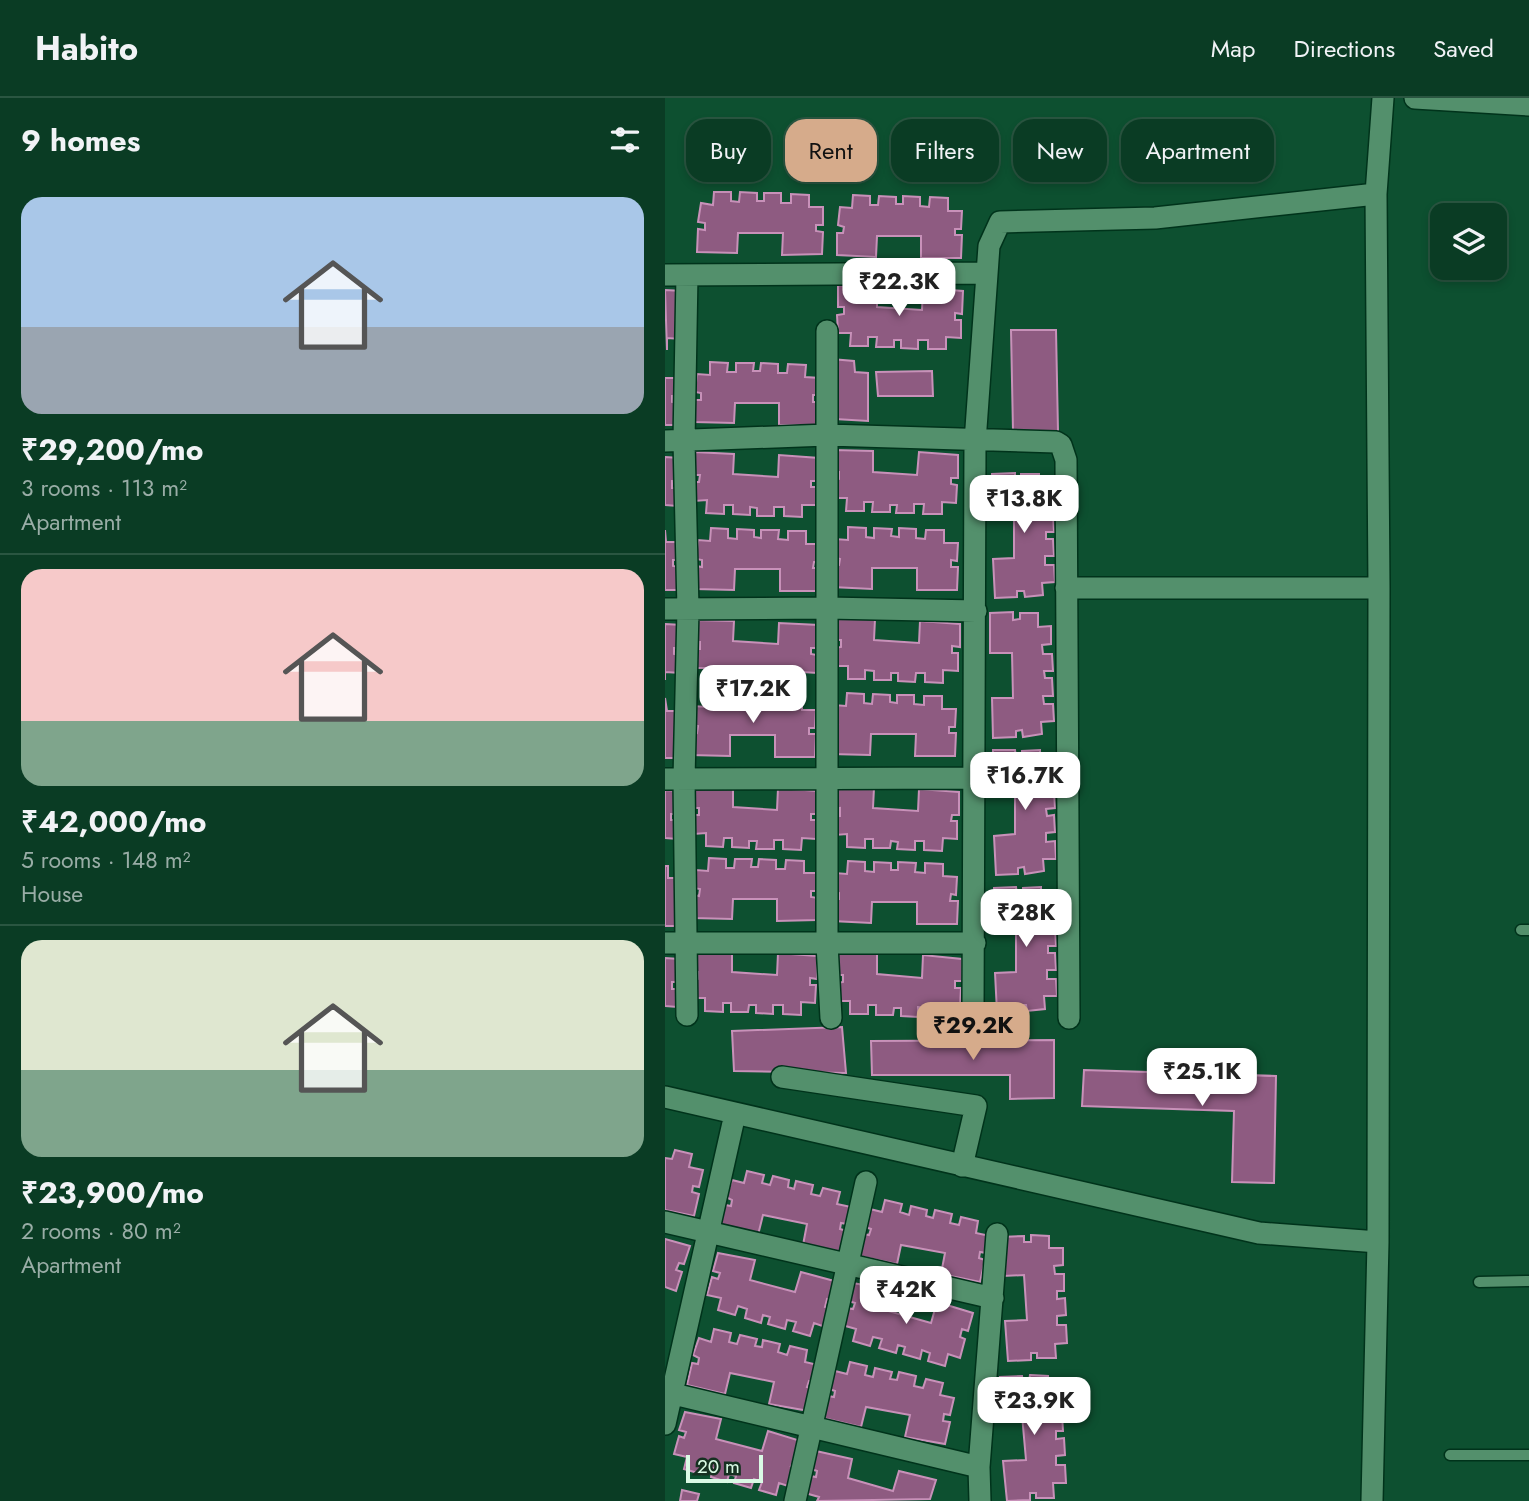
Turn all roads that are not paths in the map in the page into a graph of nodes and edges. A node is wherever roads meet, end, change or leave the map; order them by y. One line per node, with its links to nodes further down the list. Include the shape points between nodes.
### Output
1 (1383, 98): 4 (street)
2 (1415, 98): 3 (street)
3 (1529, 105)
4 (1375, 194): 5 (street, via 1155,218 1000,222 989,246); 13 (street)
5 (987, 273): 7 (street); 11 (street)
6 (665, 275): 7 (street)
7 (688, 275): 10 (street)
8 (827, 331): 9 (street)
9 (827, 435): 10 (street); 11 (street); 14 (street)
10 (675, 441): 16 (street)
11 (975, 442): 12 (street, via 1061,445 1066,460); 17 (street)
12 (1066, 588): 13 (street); 27 (street)
13 (1379, 588): 36 (street)
14 (827, 608): 16 (street); 17 (street); 20 (street)
15 (665, 609): 16 (street)
16 (688, 609): 19 (street)
17 (975, 611): 18 (street)
18 (973, 778): 20 (street); 22 (street)
19 (674, 779): 20 (street); 21 (street)
20 (826, 780): 23 (street)
21 (675, 943): 23 (street); 25 (street)
22 (975, 943): 23 (street); 24 (street)
23 (827, 944): 26 (street)
24 (973, 1013)
25 (687, 1015)
26 (831, 1018)
27 (1069, 1018)
28 (782, 1077): 31 (street, via 976,1106)
29 (665, 1097): 30 (street)
30 (735, 1114): 31 (street); 34 (street)
31 (962, 1166): 36 (street, via 1259,1233)
32 (866, 1182): 37 (street)
33 (665, 1222): 34 (street)
34 (708, 1233): 37 (street); 41 (street)
35 (997, 1234): 40 (street)
36 (1378, 1242): 49 (street)
37 (850, 1265): 40 (street); 43 (street)
38 (1529, 1281): 39 (lane)
39 (1479, 1282)
40 (993, 1298): 46 (street)
41 (669, 1393): 42 (street); 43 (street)
42 (665, 1424)
43 (812, 1429): 46 (street); 47 (street)
44 (1450, 1455): 45 (lane)
45 (1529, 1455)
46 (979, 1467): 48 (street)
47 (795, 1501)
48 (980, 1501)
49 (1372, 1501)

